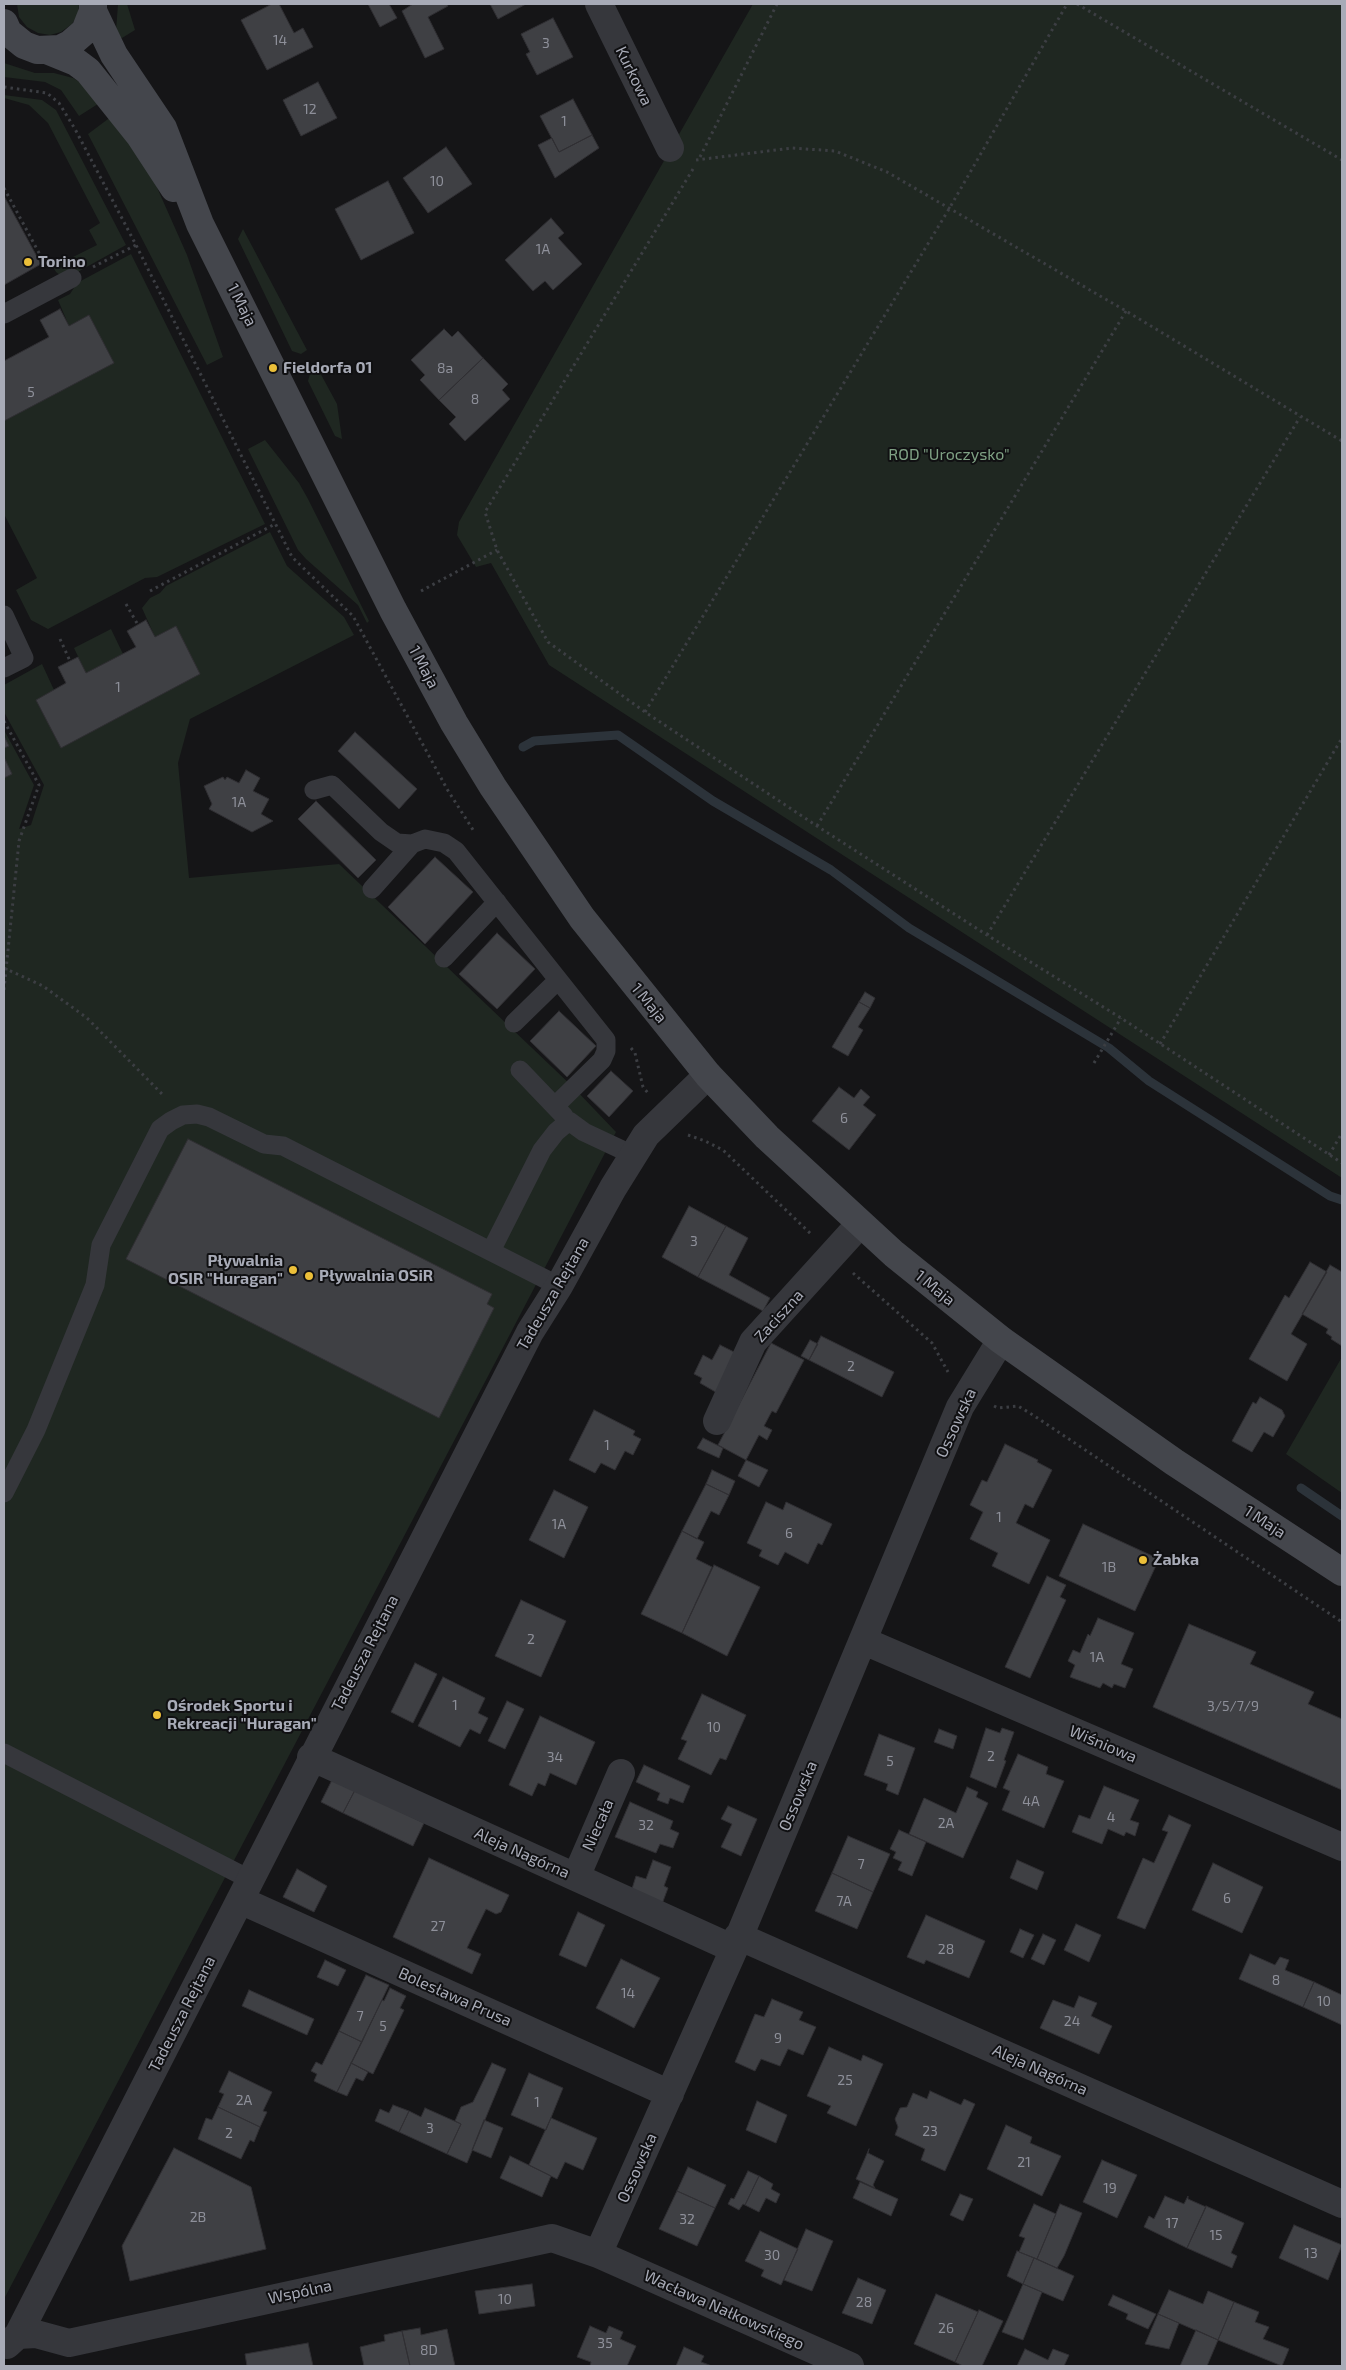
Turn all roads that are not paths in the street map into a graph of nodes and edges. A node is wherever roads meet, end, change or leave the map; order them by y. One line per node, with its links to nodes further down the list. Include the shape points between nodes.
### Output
1 (598, 4): 5 (street, Kurkowa)
2 (93, 7): 4 (main road, via 88,26 79,38 60,49); 6 (main road, 1 Maja, via 114,55 163,128)
3 (4, 23): 4 (main road, 1 Maja, via 8,32 24,45)
4 (49, 51): 6 (main road, 1 Maja, via 76,62 88,71 140,136)
5 (670, 148)
6 (200, 224): 19 (main road, 1 Maja, via 393,610 459,731 582,918)
7 (65, 282): 8 (lane)
8 (4, 314)
9 (4, 615): 10 (lane, via 24,658)
10 (4, 668)
11 (314, 790): 12 (lane, via 332,785 381,832 397,843)
12 (412, 844): 13 (lane); 14 (lane, via 425,839 444,843 456,851)
13 (372, 889)
14 (497, 902): 15 (lane); 16 (lane)
15 (444, 958)
16 (558, 980): 17 (lane); 20 (lane, via 606,1040 606,1051 602,1060)
17 (514, 1023)
18 (520, 1070): 20 (lane)
19 (708, 1075): 22 (street, Tadeusza Rejtana, via 655,1125); 23 (main road, 1 Maja, via 767,1137)
20 (555, 1106): 21 (lane)
21 (569, 1121): 22 (lane, via 584,1132); 24 (lane, via 542,1150)
22 (633, 1154): 25 (street, Tadeusza Rejtana)
23 (860, 1224): 26 (main road, 1 Maja); 27 (street, Zaciszna, via 753,1342)
24 (491, 1251): 25 (lane); 28 (lane, via 283,1146 264,1144 197,1114 171,1120 160,1129 101,1245 95,1285 36,1430)
25 (559, 1286): 32 (street, Tadeusza Rejtana, via 530,1332)
26 (1001, 1340): 29 (main road, 1 Maja, via 1174,1462); 30 (street, Ossowska, via 960,1407)
27 (717, 1421)
28 (4, 1494)
29 (1342, 1572)
30 (864, 1641): 34 (street, Wiśniowa); 37 (street, Ossowska)
31 (4, 1753): 36 (lane)
32 (311, 1757): 35 (street, Aleja Nagórna); 36 (street, Tadeusza Rejtana)
33 (621, 1773): 35 (street, Niecała)
34 (1342, 1847)
35 (576, 1877): 37 (street, Aleja Nagórna)
36 (246, 1890): 38 (street, Bolesława Prusa); 41 (street, Tadeusza Rejtana)
37 (736, 1942): 38 (street, Ossowska); 39 (street, Aleja Nagórna)
38 (670, 2094): 40 (street, Ossowska)
39 (1342, 2204)
40 (598, 2254): 41 (street, Wspólna, via 552,2238 70,2343 36,2334); 42 (street, Wacława Nałkowskiego)
41 (11, 2341)
42 (822, 2361): 43 (street, Wacława Nałkowskiego)
43 (850, 2366)

